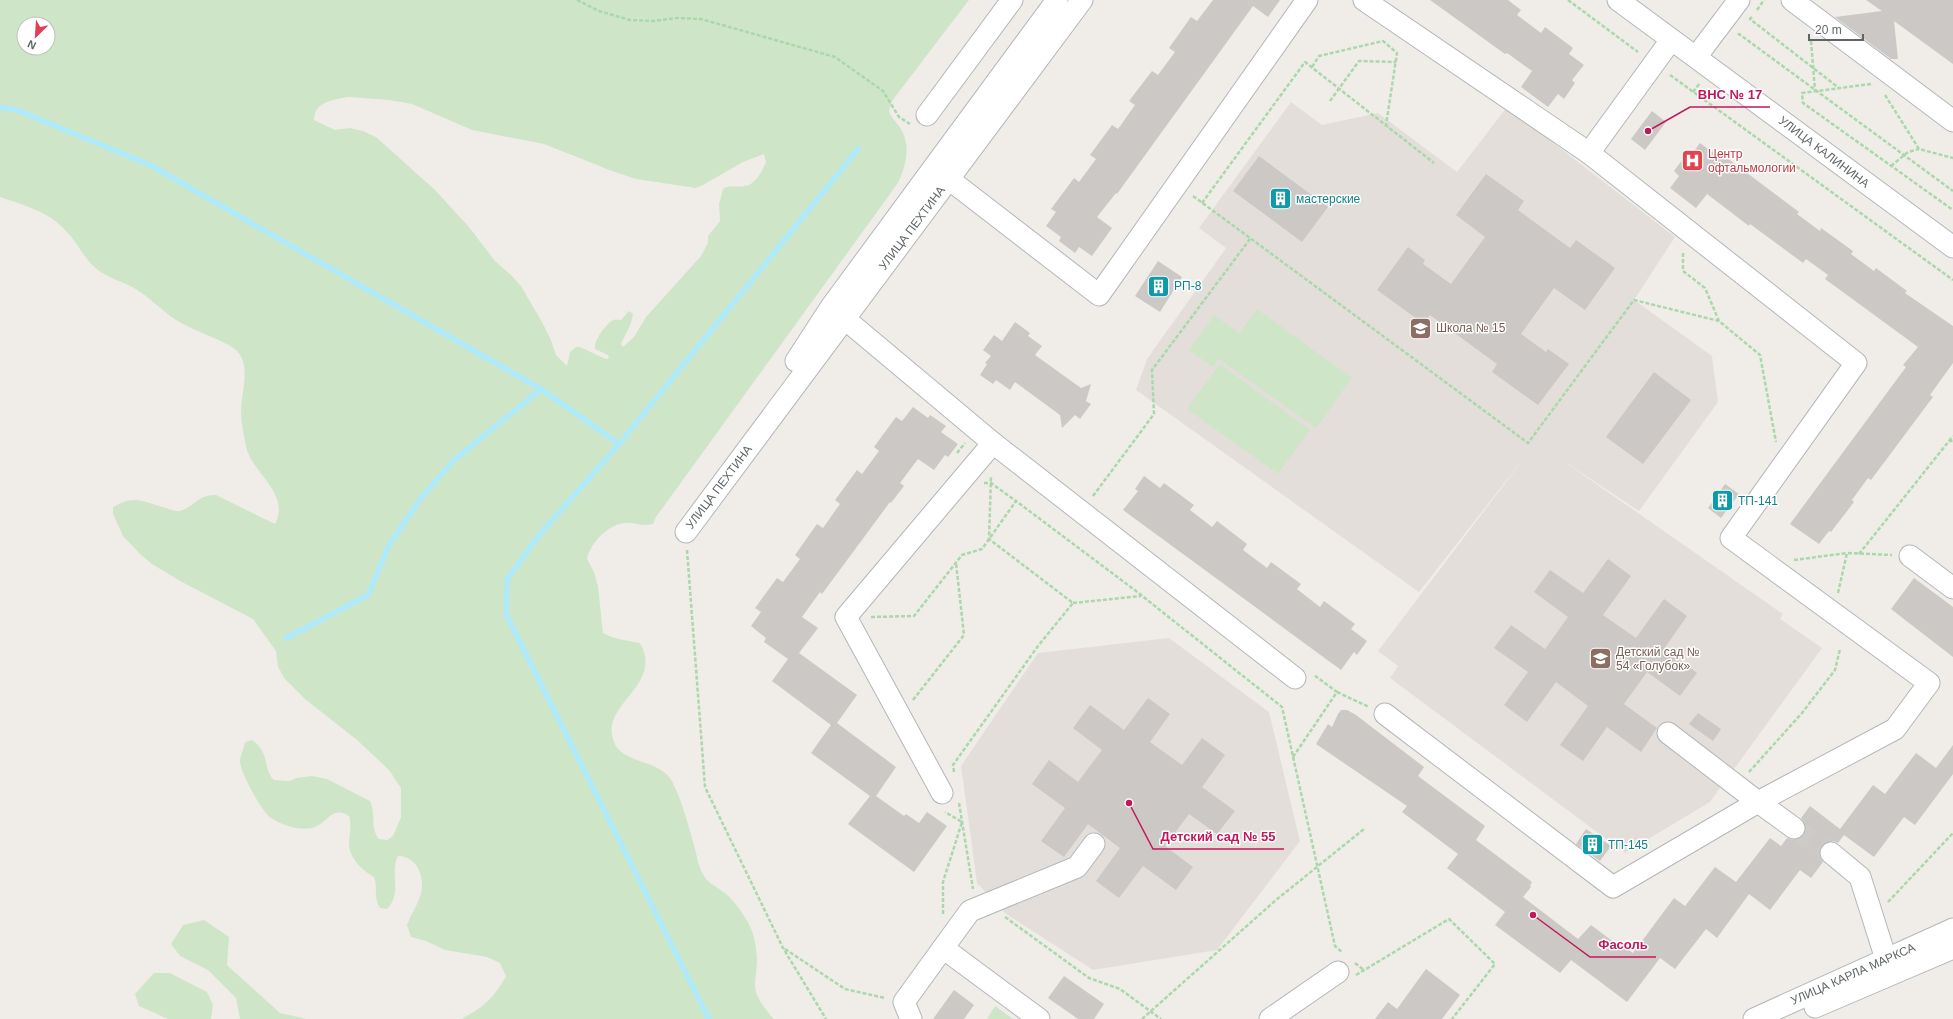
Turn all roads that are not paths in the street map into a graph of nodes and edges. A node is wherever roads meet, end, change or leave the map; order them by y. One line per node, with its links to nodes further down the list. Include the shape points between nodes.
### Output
1 (1012, 0): 11 (street)
2 (1057, 0): 14 (street, УЛИЦА ПЕХТИНА)
3 (1082, 0): 14 (street, УЛИЦА ПЕХТИНА)
4 (1307, 0): 14 (street, via 1099,295)
5 (1364, 0): 13 (street)
6 (1618, 0): 9 (street, УЛИЦА КАЛИНИНА)
7 (1739, 0): 10 (street)
8 (1792, 0): 12 (street)
9 (1670, 40): 10 (street, УЛИЦА КАЛИНИНА); 13 (street)
10 (1704, 63): 15 (street, УЛИЦА КАЛИНИНА)
11 (919, 120)
12 (1953, 121)
13 (1590, 153): 25 (street, via 1856,362 1731,538 1929,683 1895,729)
14 (942, 173): 16 (street, УЛИЦА ПЕХТИНА)
15 (1953, 247)
16 (838, 313): 17 (street); 18 (street, УЛИЦА ПЕХТИНА)
17 (993, 443): 21 (street); 24 (street, via 846,617 900,716)
18 (686, 532)
19 (1910, 556): 20 (street)
20 (1953, 588)
21 (1303, 676)
22 (1385, 714): 25 (street, via 1613,887)
23 (1668, 733): 25 (street)
24 (950, 796)
25 (1758, 802): 26 (street)
26 (1794, 828)
27 (1094, 844): 30 (street, via 1077,868 970,912)
28 (1830, 853): 32 (street, via 1860,877)
29 (1953, 929): 32 (street, УЛИЦА КАРЛА МАРКСА)
30 (943, 948): 34 (street); 35 (street)
31 (1953, 948): 38 (street, УЛИЦА КАРЛА МАРКСА)
32 (1886, 959): 37 (street, УЛИЦА КАРЛА МАРКСА)
33 (1347, 967): 36 (street)
34 (908, 1011)
35 (1039, 1019)
36 (1270, 1019)
37 (1754, 1019)
38 (1787, 1019)

